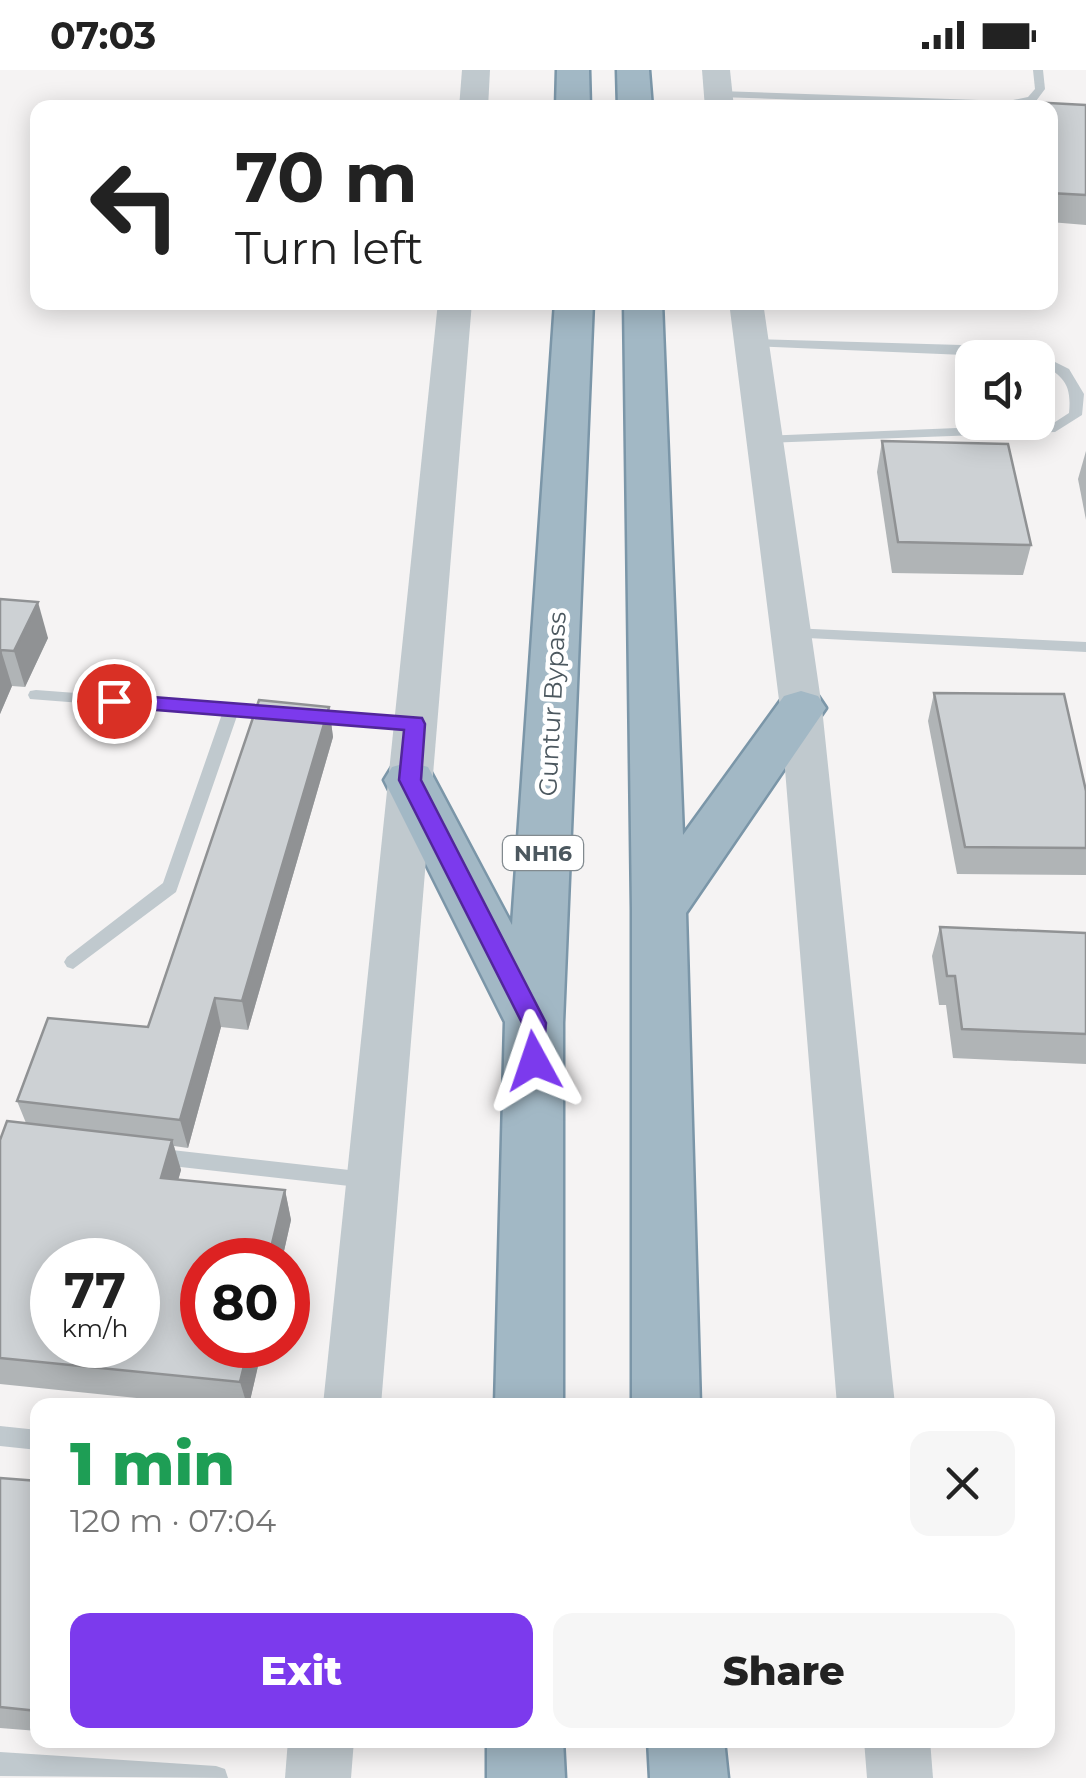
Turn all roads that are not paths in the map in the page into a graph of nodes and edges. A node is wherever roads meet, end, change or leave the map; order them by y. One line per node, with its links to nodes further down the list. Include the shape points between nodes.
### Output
1 (476, 70): 6 (street)
2 (572, 70): 7 (highway)
3 (633, 70): 8 (highway)
4 (1038, 70): 10 (lane, via 1040,90)
5 (718, 90): 9 (lane)
6 (474, 100)
7 (573, 100)
8 (635, 100)
9 (925, 100)
10 (1032, 100)
11 (453, 310): 21 (street)
12 (574, 310): 25 (highway, Guntur Bypass / NH16)
13 (643, 310): 23 (highway)
14 (749, 323): 15 (street); 15 (lane, via 1024,354 1064,372 1078,394 1075,415 1054,428)
15 (764, 439): 16 (street)
16 (791, 633): 17 (lane); 19 (street)
17 (1086, 647)
18 (36, 696): 20 (lane)
19 (801, 708): 23 (highway); 31 (street)
20 (230, 710): 21 (lane); 24 (lane, via 170,887)
21 (415, 724): 22 (street)
22 (410, 780): 25 (highway); 27 (street)
23 (659, 910): 30 (highway)
24 (73, 962)
25 (534, 1023): 29 (highway, Guntur Bypass / NH16)
26 (137, 1154): 27 (lane)
27 (372, 1180): 28 (street)
28 (353, 1398)
29 (529, 1398)
30 (666, 1398)
31 (865, 1398)
32 (0, 1436): 33 (lane)
33 (30, 1439)
34 (320, 1748): 40 (street)
35 (525, 1748): 41 (highway)
36 (687, 1748): 42 (highway)
37 (898, 1748): 43 (street)
38 (0, 1764): 39 (lane)
39 (216, 1778)
40 (318, 1778)
41 (526, 1778)
42 (689, 1778)
43 (900, 1778)

